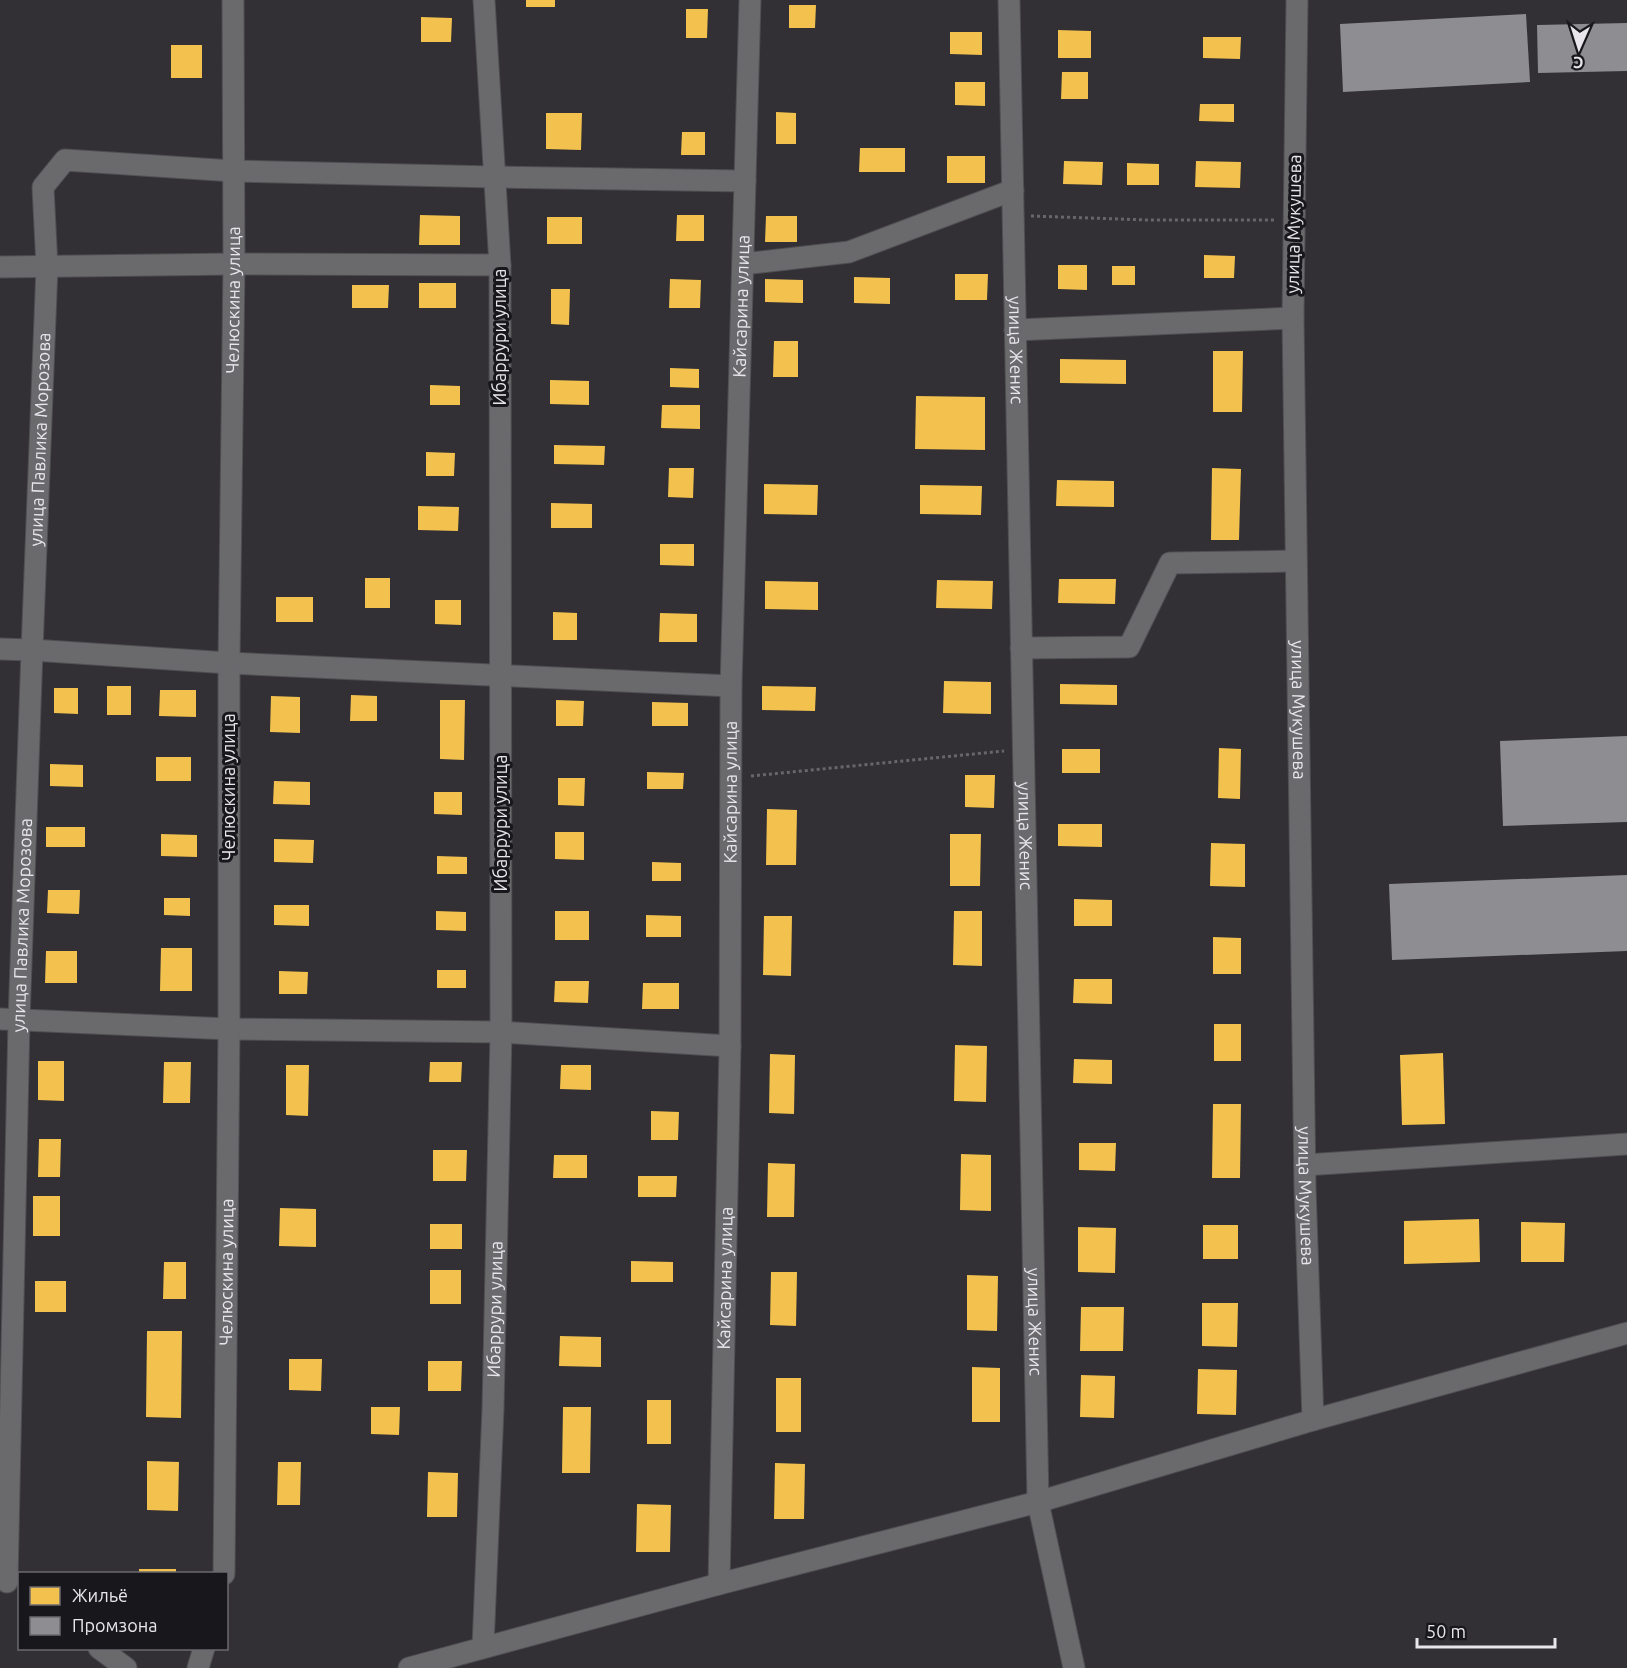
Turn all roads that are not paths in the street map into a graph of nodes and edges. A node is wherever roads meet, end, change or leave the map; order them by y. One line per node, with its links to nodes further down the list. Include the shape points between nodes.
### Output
1 (233, 0): 6 (street, Челюскина улица)
2 (484, 0): 7 (street, Ибаррури улица)
3 (750, 0): 8 (street, Кайсарина улица)
4 (1009, 0): 9 (street, улица Женис)
5 (1297, 0): 15 (street, улица Мукушева)
6 (233, 171): 7 (street); 10 (street, Челюскина улица); 14 (street, улица Павлика Морозова, via 65,160 43,187)
7 (495, 177): 8 (street); 12 (street, Ибаррури улица)
8 (745, 181): 11 (street, Кайсарина улица)
9 (1013, 190): 11 (street, via 849,252); 16 (street, улица Женис)
10 (234, 264): 12 (street); 14 (street); 21 (street, Челюскина улица)
11 (743, 264): 23 (street, Кайсарина улица)
12 (500, 265): 22 (street, Ибаррури улица)
13 (0, 267): 14 (street)
14 (47, 267): 20 (street, улица Павлика Морозова)
15 (1293, 318): 16 (street); 17 (street, улица Мукушева)
16 (1015, 330): 18 (street, улица Женис)
17 (1296, 561): 18 (street, via 1170,562 1129,647); 29 (street, улица Мукушева)
18 (1022, 648): 32 (street, улица Женис)
19 (0, 649): 20 (street)
20 (32, 650): 21 (street); 24 (street, улица Павлика Морозова)
21 (229, 663): 22 (street); 25 (street, Челюскина улица)
22 (501, 677): 23 (street); 26 (street, Ибаррури улица)
23 (731, 686): 27 (street, Кайсарина улица)
24 (9, 1019): 25 (street); 34 (street, улица Павлика Морозова)
25 (229, 1029): 26 (street); 33 (street, Челюскина улица)
26 (501, 1032): 27 (street); 36 (street, Ибаррури улица, via 493,1409)
27 (730, 1046): 35 (street, Кайсарина улица)
28 (1627, 1144): 29 (street)
29 (1305, 1165): 31 (street, улица Мукушева)
30 (1627, 1333): 31 (street)
31 (1313, 1420): 32 (street)
32 (1038, 1502): 35 (street); 42 (street, улица Женис)
33 (225, 1572)
34 (9, 1584)
35 (719, 1584): 36 (street)
36 (483, 1647): 41 (street)
37 (102, 1650): 39 (street)
38 (203, 1650): 40 (street)
39 (126, 1668)
40 (198, 1668)
41 (409, 1668)
42 (1074, 1668)

